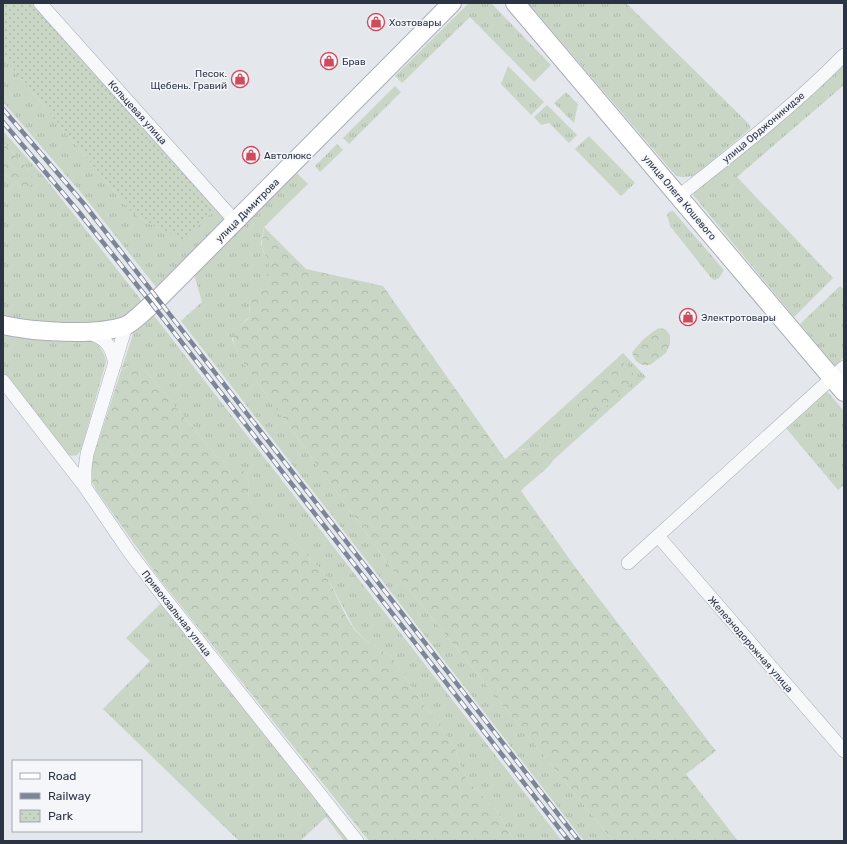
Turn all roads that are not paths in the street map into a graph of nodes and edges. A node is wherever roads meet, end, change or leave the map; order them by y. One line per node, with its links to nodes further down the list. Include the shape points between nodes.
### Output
1 (40, 3): 6 (street, Кольцевая улица)
2 (452, 3): 6 (main road, улица Димитрова)
3 (515, 3): 5 (main road, улица Олега Кошевого)
4 (844, 55): 5 (street, улица Орджоникидзе, via 759,133)
5 (679, 196): 11 (main road, улица Олега Кошевого)
6 (236, 221): 8 (main road, улица Димитрова, via 158,299)
7 (3, 325): 9 (main road)
8 (126, 326): 9 (main road); 10 (street)
9 (85, 332): 10 (street, via 107,343)
10 (115, 364): 14 (street, via 87,454)
11 (838, 372): 13 (main road, улица Олега Кошевого); 15 (street)
12 (3, 381): 14 (street, Привокзальная улица)
13 (844, 392)
14 (85, 487): 18 (street, Привокзальная улица, via 130,553)
15 (658, 536): 16 (street); 17 (street, Железнодорожная улица)
16 (628, 563)
17 (844, 751)
18 (357, 841)

